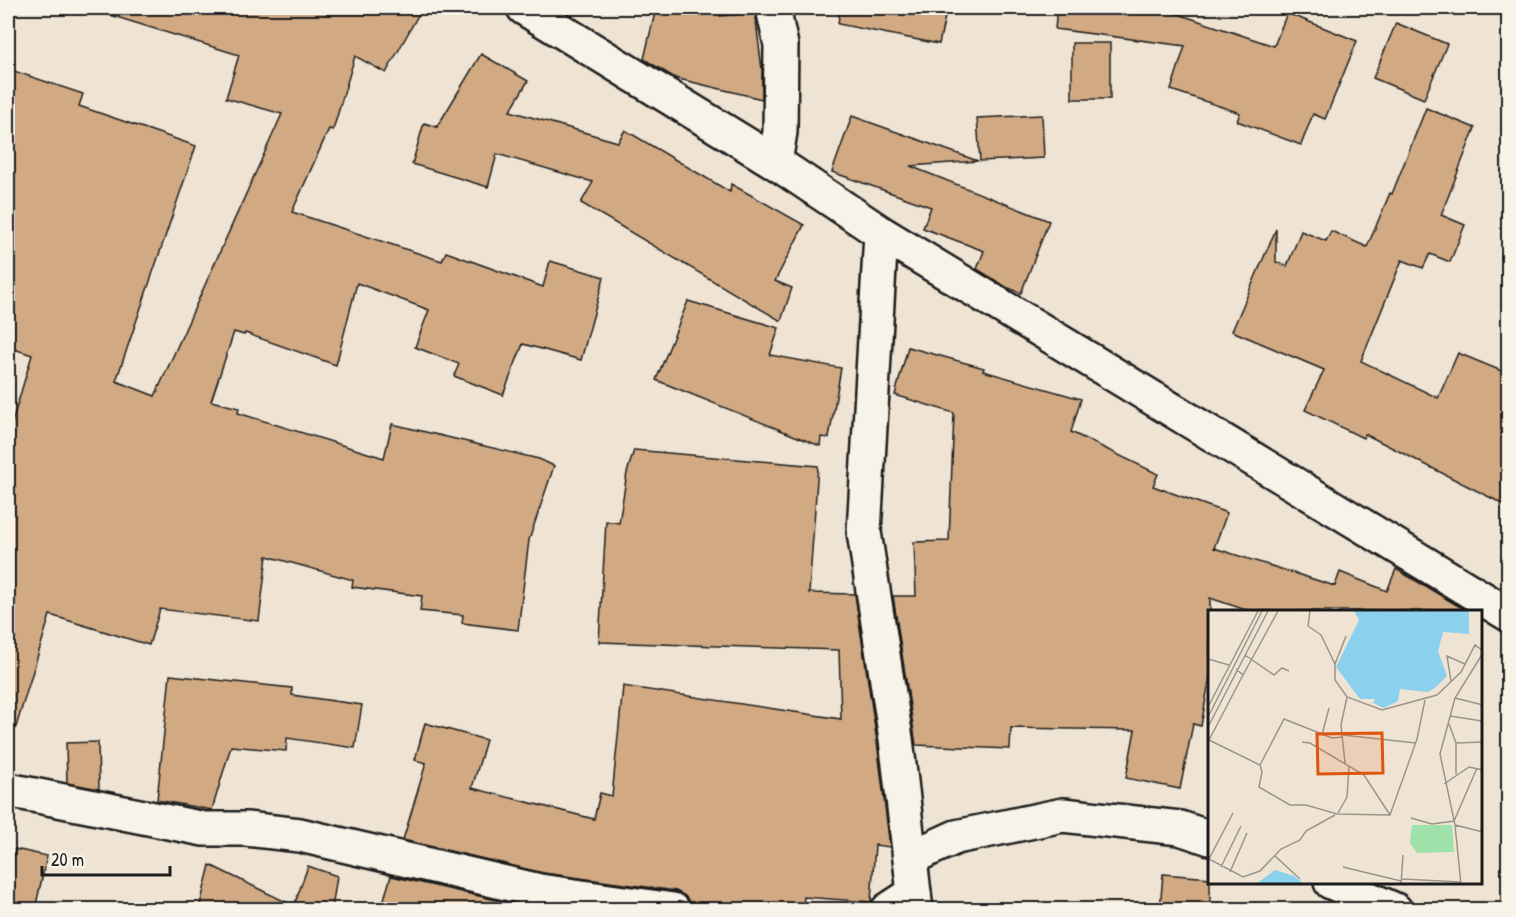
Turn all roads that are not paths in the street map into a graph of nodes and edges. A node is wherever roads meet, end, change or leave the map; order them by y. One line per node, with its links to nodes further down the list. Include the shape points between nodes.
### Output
1 (524, 8): 3 (street)
2 (773, 8): 3 (street, via 781,45 780,132)
3 (775, 162): 4 (street)
4 (881, 232): 5 (street); 8 (street, via 864,532)
5 (1509, 614)
6 (8, 790): 11 (street, via 204,829 300,835 540,891)
7 (1208, 837): 8 (street, via 1180,828 1063,815 956,837)
8 (910, 858): 10 (street)
9 (1336, 884): 12 (street)
10 (906, 904)
11 (673, 909)
12 (1395, 909)

